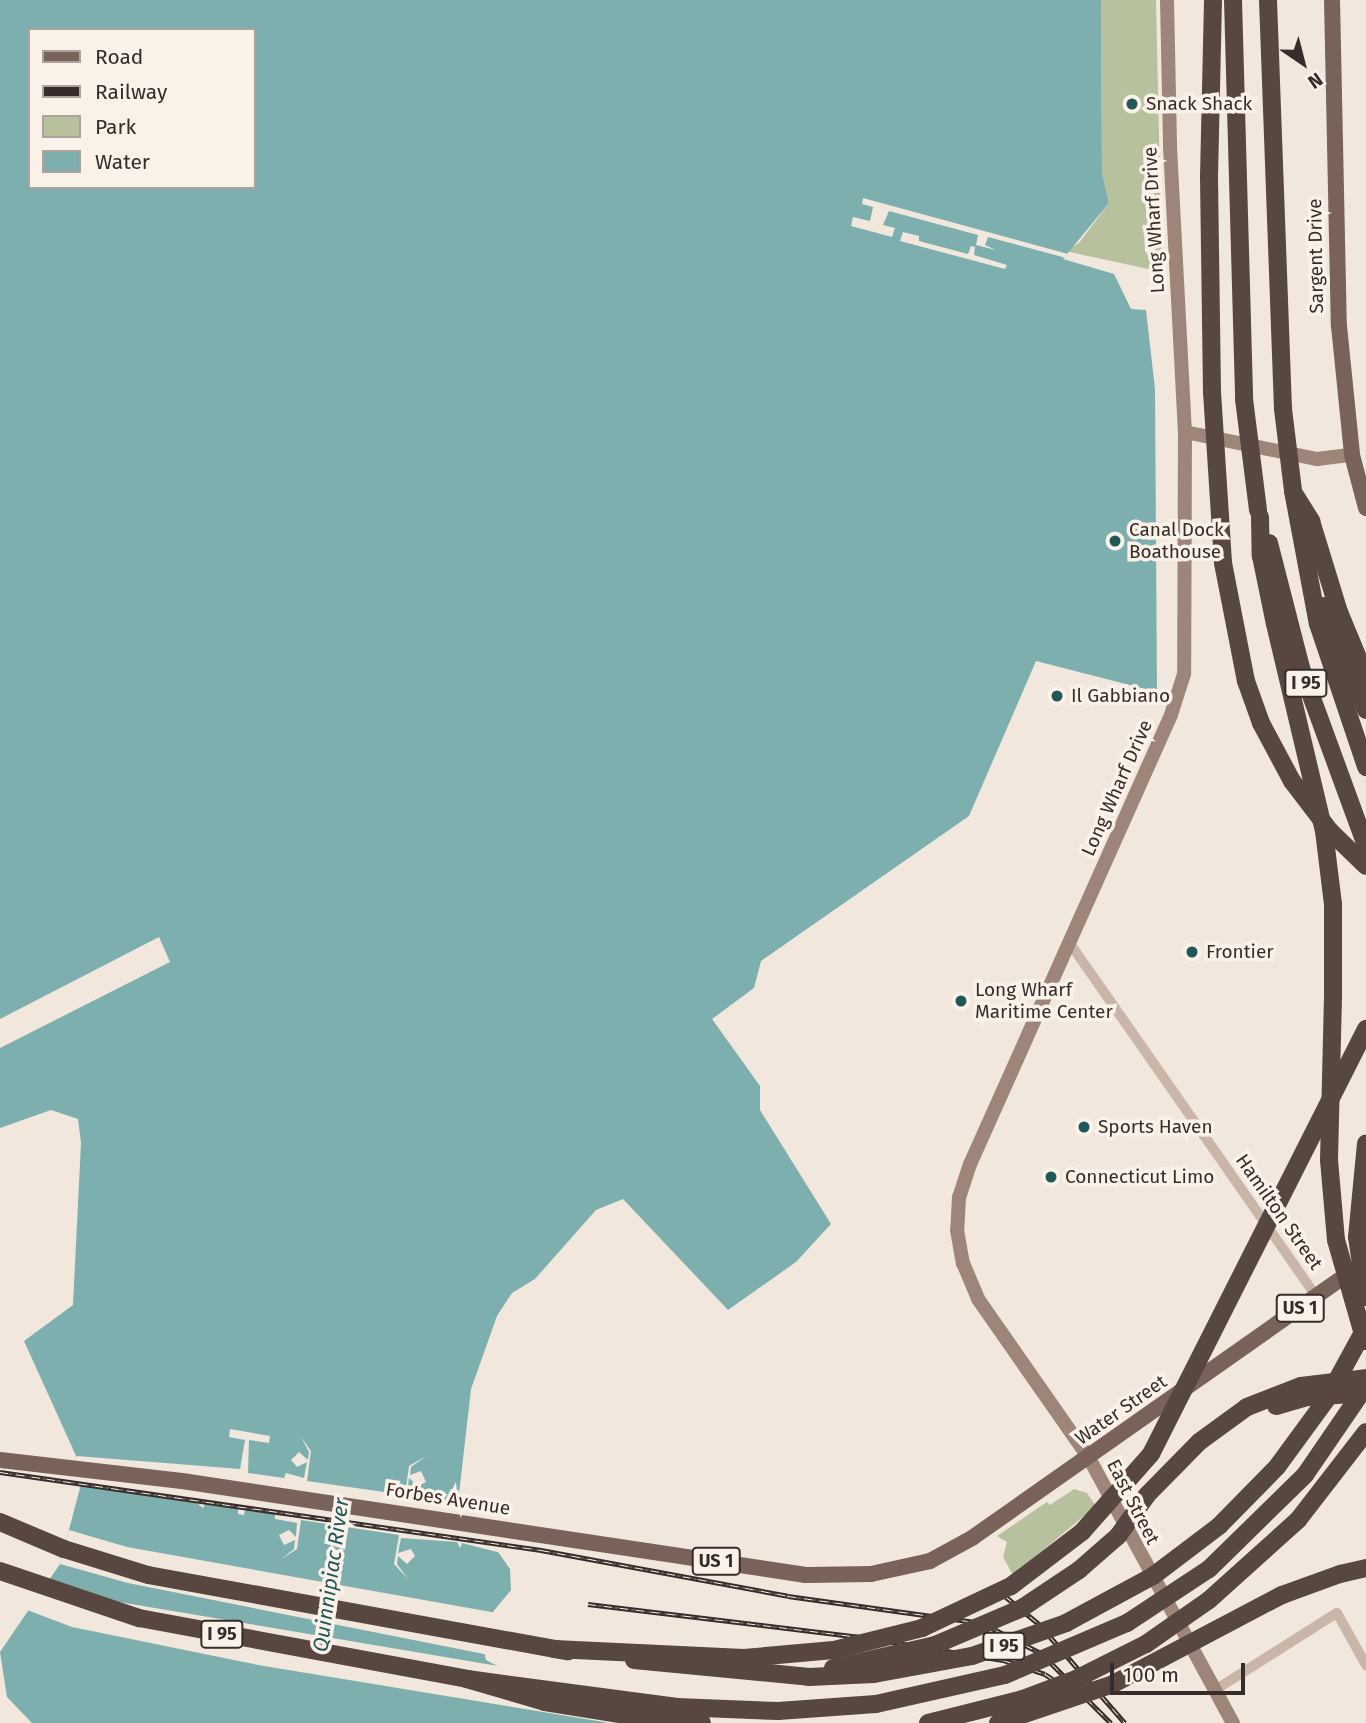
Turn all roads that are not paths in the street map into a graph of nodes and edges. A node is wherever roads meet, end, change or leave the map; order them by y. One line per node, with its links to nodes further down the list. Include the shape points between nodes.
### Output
1 (1167, 0): 6 (main road, Long Wharf Drive)
2 (1213, 0): 16 (highway, bridge, via 1209,177 1212,392 1225,576 1250,694 1292,781 1330,831)
3 (1233, 0): 9 (highway, I 95, bridge, via 1244,399)
4 (1268, 0): 10 (highway, I 95, bridge, via 1283,409 1293,491)
5 (1332, 0): 7 (main road, Sargent Drive, via 1339,326)
6 (1185, 432): 7 (main road, via 1317,459); 17 (main road, Long Wharf Drive, via 1184,674 1171,715)
7 (1352, 455): 8 (main road, Sargent Drive)
8 (1366, 508)
9 (1259, 513): 15 (highway, I 95, via 1301,667); 25 (highway, bridge, via 1261,556 1324,831 1333,904 1329,1160 1336,1241)
10 (1303, 519): 11 (highway, I 95); 12 (highway)
11 (1310, 573): 13 (highway); 14 (highway, I 95, via 1326,655)
12 (1366, 677)
13 (1366, 710)
14 (1366, 767)
15 (1366, 846)
16 (1366, 866)
17 (1069, 942): 20 (main road, Long Wharf Drive, via 970,1164 959,1197); 22 (street, Hamilton Street)
18 (1366, 1029): 37 (highway, bridge, via 1151,1454 1082,1532 1011,1586 922,1628 812,1653 744,1657)
19 (1366, 1143): 23 (highway, bridge, via 1357,1237)
20 (957, 1230): 30 (main road, East Street, via 963,1264 978,1299)
21 (1366, 1261): 22 (main road, Water Street / US 1)
22 (1316, 1296): 30 (main road, Water Street / US 1)
23 (1366, 1297)
24 (1366, 1327): 39 (highway, I 95, bridge, via 1326,1400 1277,1467 1213,1531 1144,1582 1066,1623 972,1656 874,1674)
25 (1366, 1345)
26 (1366, 1378): 32 (highway, via 1301,1386 1247,1408 1199,1442)
27 (1366, 1386): 40 (highway, I 95, bridge, via 1305,1475 1259,1525 1209,1569 1107,1634 1005,1675 876,1704 767,1712 677,1707)
28 (1366, 1393): 32 (highway, via 1308,1397 1256,1414 1217,1438)
29 (1366, 1432): 44 (highway, bridge, via 1324,1490 1268,1550 1170,1629 1059,1686)
30 (1089, 1458): 36 (main road, Water Street / US 1, via 958,1546 923,1563); 41 (main road, East Street)
31 (0, 1460): 36 (main road, Forbes Avenue / US 1, via 806,1575)
32 (1149, 1499): 39 (highway, bridge, via 1118,1535 1052,1590 989,1625 917,1651 847,1663)
33 (0, 1522): 37 (highway, I 95, via 64,1549 148,1575)
34 (1366, 1568): 45 (highway, bridge, via 1282,1595 1112,1684)
35 (0, 1572): 40 (highway, I 95, via 139,1618)
36 (889, 1572)
37 (554, 1649): 39 (highway, I 95, bridge)
38 (1366, 1665): 41 (street, via 1337,1613)
39 (809, 1677)
40 (467, 1679): 42 (highway, bridge, via 545,1702)
41 (1215, 1690): 46 (main road, East Street)
42 (665, 1721): 43 (highway)
43 (702, 1723)
44 (928, 1723)
45 (998, 1723)
46 (1233, 1723)

